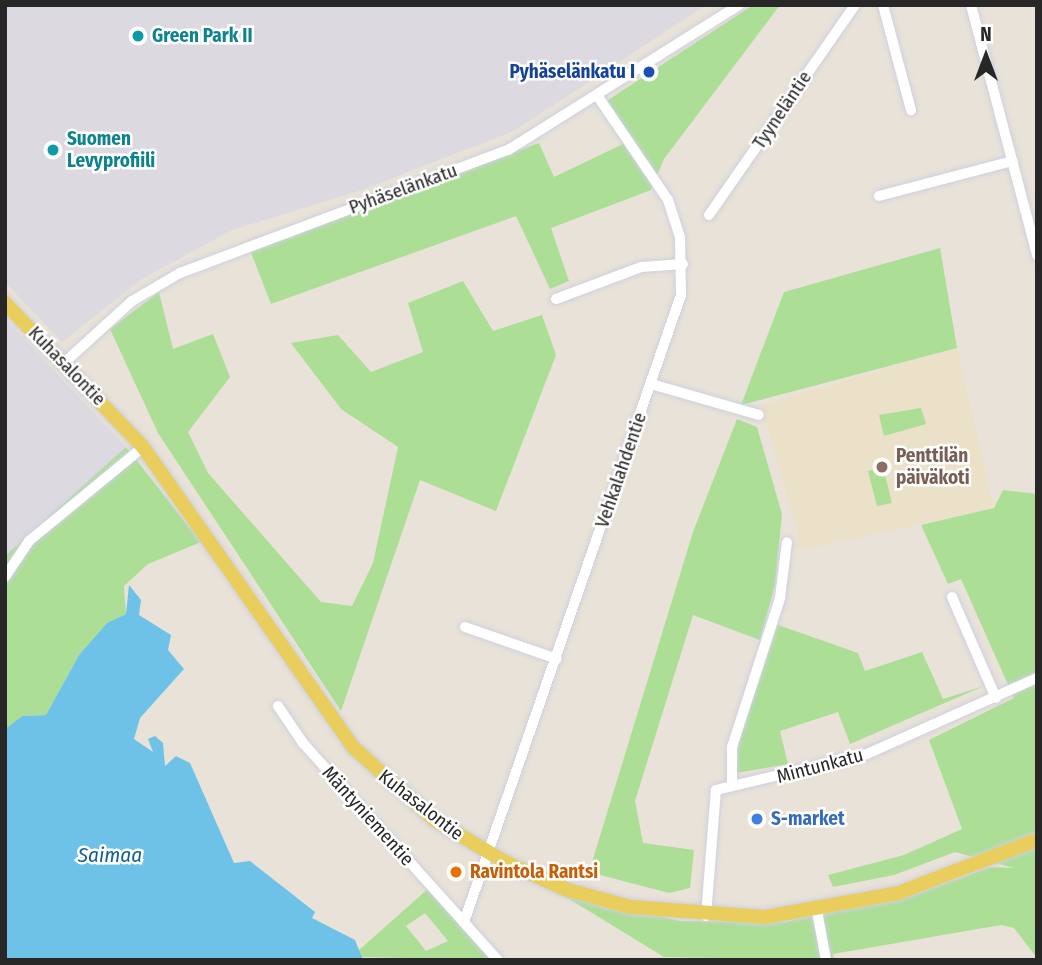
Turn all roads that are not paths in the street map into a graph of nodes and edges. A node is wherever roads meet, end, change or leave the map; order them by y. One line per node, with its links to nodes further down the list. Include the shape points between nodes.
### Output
1 (739, 5): 5 (street, Pyhäselänkatu)
2 (855, 5): 9 (street, Tyyneläntie)
3 (883, 5): 6 (street)
4 (971, 5): 7 (street)
5 (600, 98): 11 (street, Vehkalahdentie, via 668,200); 14 (street, Pyhäselänkatu, via 508,150 180,273 132,302)
6 (911, 110)
7 (1012, 161): 8 (street); 10 (street)
8 (879, 196)
9 (709, 215)
10 (1037, 255)
11 (683, 264): 12 (street, via 641,267); 15 (street, Vehkalahdentie, via 681,295)
12 (556, 299)
13 (5, 303): 14 (main road, Kuhasalontie)
14 (65, 362): 17 (main road, Kuhasalontie)
15 (651, 384): 16 (street); 22 (street, Vehkalahdentie)
16 (759, 415)
17 (143, 447): 19 (street, via 29,541); 28 (main road, Kuhasalontie, via 354,748 433,819)
18 (787, 542): 26 (street, via 779,598 735,734)
19 (5, 578)
20 (952, 597): 24 (street)
21 (465, 627): 22 (street)
22 (557, 659): 28 (street, Vehkalahdentie)
23 (1037, 678): 24 (street, Mintunkatu)
24 (996, 698): 26 (street, Mintunkatu, via 857,757)
25 (278, 706): 31 (street, Mäntyniementie, via 303,743)
26 (732, 785): 30 (street, via 716,790 712,800)
27 (1037, 840): 29 (main road, Kuhasalontie, via 930,883)
28 (489, 853): 30 (main road, Kuhasalontie, via 596,898); 31 (street, Vehkalahdentie)
29 (817, 911): 30 (main road, Kuhasalontie); 33 (street)
30 (706, 916)
31 (464, 922): 32 (street, Mäntyniementie)
32 (498, 960)
33 (825, 960)

